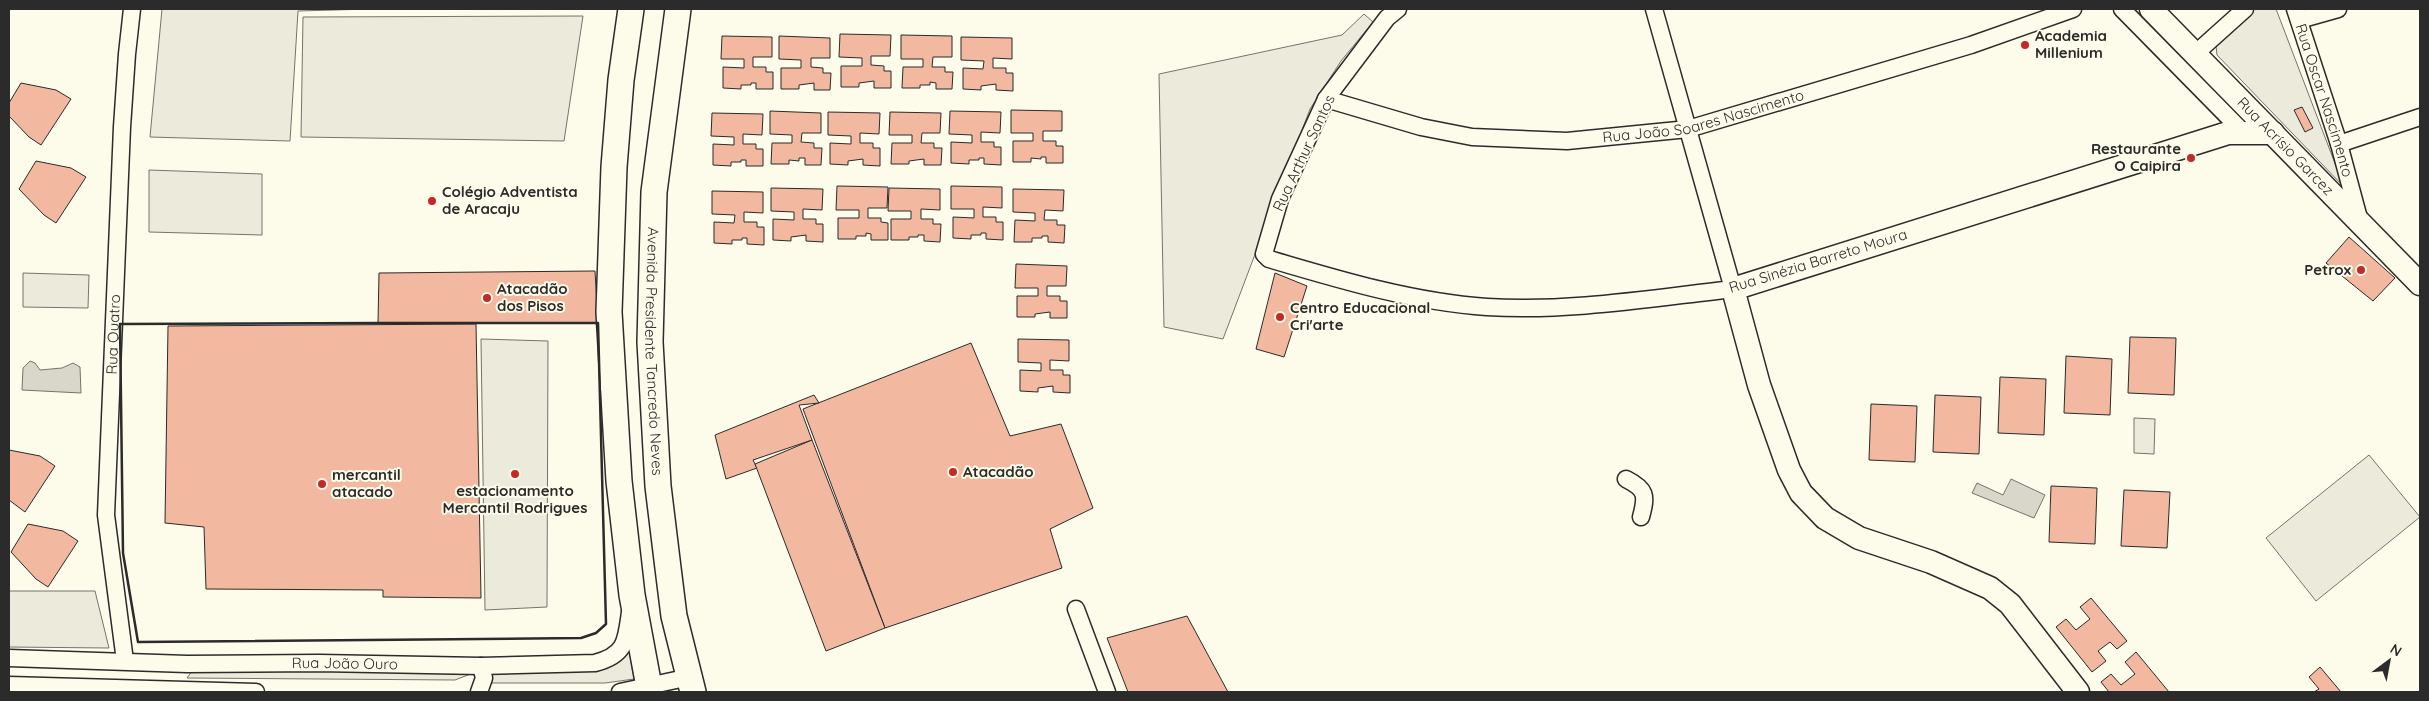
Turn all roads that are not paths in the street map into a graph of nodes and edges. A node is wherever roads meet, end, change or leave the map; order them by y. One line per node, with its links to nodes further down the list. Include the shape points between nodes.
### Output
1 (132, 9): 29 (street, Rua Quatro, via 122,127 106,515)
2 (631, 9): 26 (main road, via 614,167 609,312 619,481)
3 (678, 9): 33 (main road, Avenida Presidente Tancredo Neves, via 654,192 650,342 662,522 674,616)
4 (1398, 9): 14 (street, Rua Arthur Santos, via 1387,18)
5 (1654, 9): 16 (street)
6 (2073, 9): 16 (street, Rua João Soares Nascimento, via 1971,45)
7 (2122, 9): 17 (street)
8 (2151, 9): 12 (street, Rua Acrísio Garcez)
9 (2245, 9): 12 (street)
10 (2338, 9): 11 (street)
11 (2297, 14): 19 (street, Rua Oscar Nascimento)
12 (2196, 53): 13 (street, Rua Acrísio Garcez)
13 (2238, 96): 17 (street); 18 (street, Rua Acrísio Garcez)
14 (1326, 99): 16 (street, Rua João Soares Nascimento, via 1421,128 1472,137 1567,142); 21 (street, Rua Arthur Santos, via 1280,199 1264,251)
15 (2420, 117): 19 (street)
16 (1688, 129): 23 (street)
17 (2234, 129): 18 (street, Rua Sinézia Barreto Moura); 23 (street, Rua Sinézia Barreto Moura)
18 (2273, 133): 20 (street, Rua Acrísio Garcez)
19 (2339, 144): 20 (street, Rua Oscar Nascimento)
20 (2361, 223): 22 (street, Rua Acrísio Garcez)
21 (1266, 257): 23 (street, Rua Sinézia Barreto Moura, via 1378,290 1486,307 1575,307)
22 (2420, 284)
23 (1733, 289): 40 (street, via 1758,385 1789,470 1801,493 1825,518 1859,538 1931,562 1990,588 2010,604)
24 (1626, 479): 25 (street, via 1640,486 1645,497)
25 (1641, 517)
26 (632, 595): 31 (street, Rua João Ouro, via 626,638 620,650 608,660 595,664); 35 (main road)
27 (1076, 609): 36 (street)
28 (9, 658): 29 (street, Rua João Ouro)
29 (125, 661): 30 (street, Rua João Ouro)
30 (187, 664): 31 (street, Rua João Ouro); 34 (street, via 181,678)
31 (481, 666): 38 (street, via 484,678)
32 (9, 685): 34 (street)
33 (692, 685): 35 (street)
34 (189, 690): 37 (street)
35 (649, 690): 39 (street)
36 (1103, 691)
37 (256, 692)
38 (479, 692)
39 (620, 692)
40 (2078, 692)

